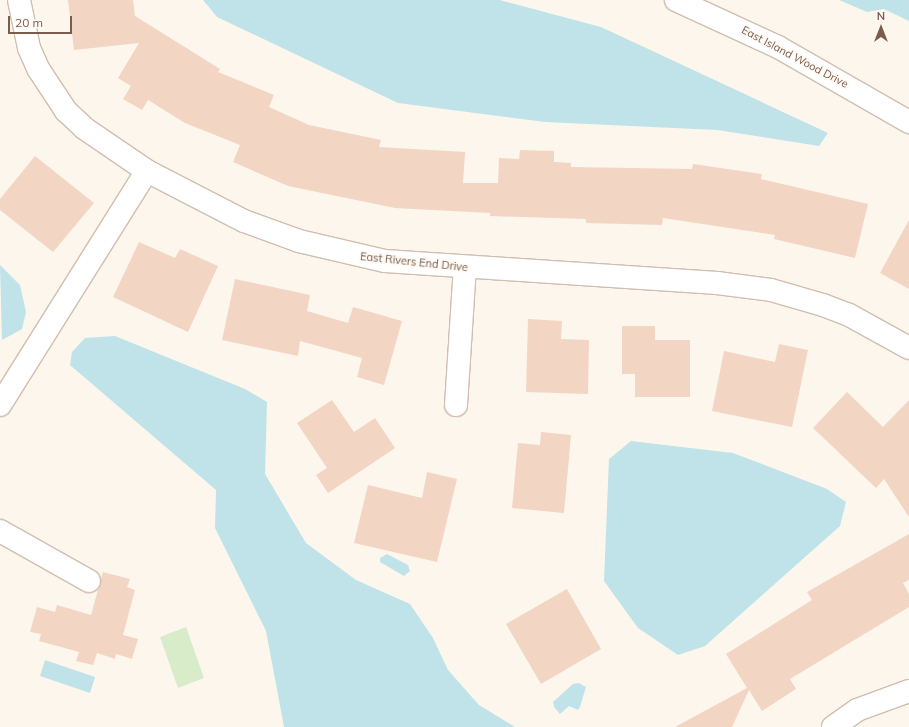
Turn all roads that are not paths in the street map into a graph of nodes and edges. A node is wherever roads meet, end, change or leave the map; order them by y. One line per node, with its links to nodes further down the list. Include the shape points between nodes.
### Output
1 (19, 0): 4 (street, East Rivers End Drive, via 30,48 51,92 84,128)
2 (676, 0): 3 (street, East Island Wood Drive, via 778,47)
3 (909, 122)
4 (147, 171): 5 (street, East Rivers End Drive, via 244,221 299,242 386,261); 8 (street)
5 (465, 267): 6 (street, East Rivers End Drive, via 717,283 771,290 849,315); 7 (street)
6 (909, 348)
7 (456, 404)
8 (0, 405)
9 (0, 531): 10 (street)
10 (89, 581)
11 (909, 692): 12 (street, via 857,710)
12 (833, 727)

